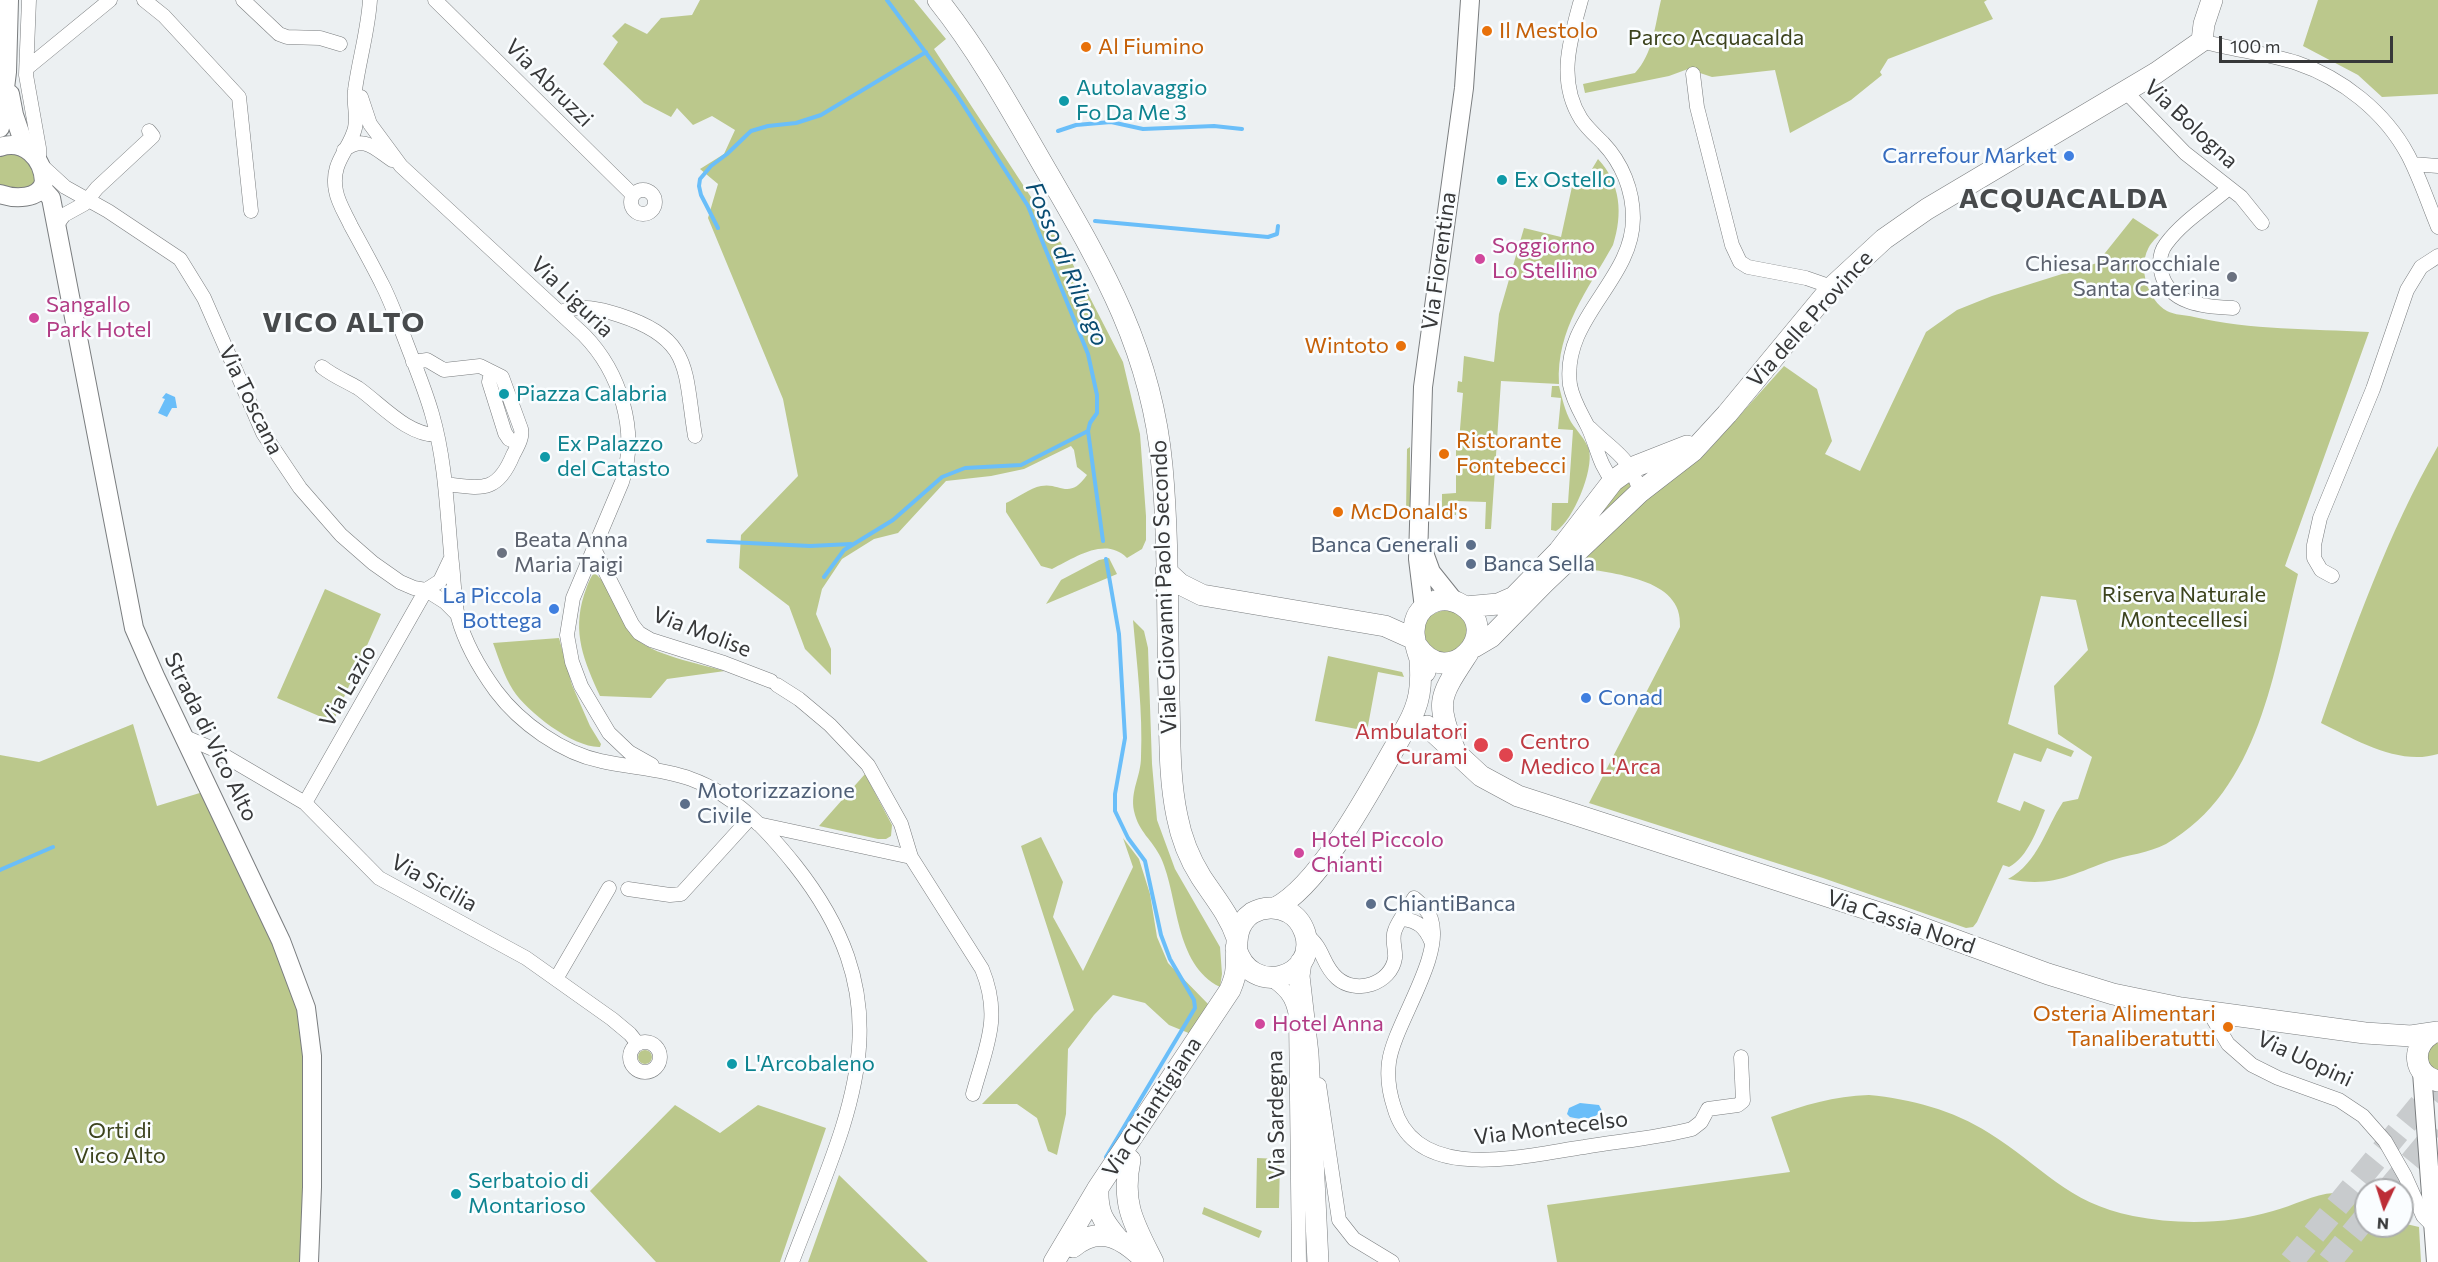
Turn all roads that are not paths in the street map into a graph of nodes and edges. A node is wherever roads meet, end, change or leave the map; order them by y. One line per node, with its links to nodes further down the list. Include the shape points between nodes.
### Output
1 (9, 0): 15 (street)
2 (29, 0): 14 (street)
3 (110, 0): 14 (street)
4 (144, 0): 33 (street, via 164,16 239,97)
5 (243, 0): 13 (street, via 279,34)
6 (370, 0): 16 (street)
7 (435, 0): 31 (street, Via Abruzzi)
8 (938, 0): 54 (main road, Viale Giovanni Paolo Secondo, via 969,41 1019,123 1101,267 1131,331 1148,382 1159,435)
9 (1470, 0): 51 (street, Via Fiorentina, via 1464,88 1424,371)
10 (1581, 0): 43 (street, via 1567,57 1570,93 1582,121 1624,175 1633,218 1623,260 1575,341 1570,384)
11 (2212, 0): 12 (main road)
12 (2202, 41): 18 (main road, Via delle Province); 25 (street, via 2296,62 2339,83 2379,117)
13 (340, 44)
14 (27, 68): 24 (street)
15 (7, 72): 19 (street); 22 (street, via 14,115)
16 (360, 72): 23 (street, via 355,92 355,128); 27 (street, Via Liguria, via 366,117)
17 (1693, 74): 38 (street, via 1699,117 1736,255 1752,269 1789,275)
18 (2125, 91): 28 (street, Via Bologna, via 2185,153); 38 (main road, Via delle Province, via 1919,214 1884,239)
19 (0, 128)
20 (148, 131): 32 (street, via 153,136)
21 (0, 147): 22 (street)
22 (25, 147): 24 (street)
23 (344, 150): 27 (street, Via Liguria, via 362,142); 41 (street, via 338,162 336,193 386,292)
24 (39, 162): 29 (street, via 43,174); 32 (street, Via Toscana, via 61,184)
25 (2412, 164): 26 (street); 36 (street)
26 (2438, 165)
27 (401, 166): 40 (street, Via Liguria)
28 (2229, 188): 34 (street, Via Bologna); 39 (street, Via Bologna, via 2169,241 2160,264 2165,284 2179,297 2194,304)
29 (38, 190): 30 (street, via 12,197); 32 (street, Via Toscana); 35 (street, Strada di Vico Alto)
30 (0, 195)
31 (633, 195)
32 (88, 200): 35 (street, via 64,215); 56 (street, Via Toscana, via 180,259 204,298 263,433 300,488 373,564 400,582)
33 (251, 211)
34 (2262, 223)
35 (56, 226): 68 (street, Strada di Vico Alto, via 132,619)
36 (2438, 227)
37 (2438, 256): 55 (street, via 2417,271 2407,290 2373,389 2320,518 2314,558 2321,570)
38 (1827, 293): 46 (main road, Via delle Province)
39 (2233, 308)
40 (561, 312): 45 (street, via 585,307 614,314 648,326 672,343 683,364); 52 (street, Via Liguria, via 603,357 623,406 627,439 624,475)
41 (413, 362): 44 (street); 49 (street, via 427,360 448,370 480,366 491,373 489,382 505,433 518,443 493,485 478,488)
42 (322, 367): 44 (street, via 416,431)
43 (1587, 424): 47 (street); 48 (street, via 1601,465)
44 (437, 435): 49 (street)
45 (695, 436)
46 (1704, 439): 47 (main road, Via delle Province, via 1652,459); 50 (main road, Via delle Province)
47 (1627, 461): 48 (main road, Via delle Province); 50 (street)
48 (1613, 481): 58 (main road, Via delle Province, via 1562,548 1518,594 1498,604)
49 (445, 484): 53 (street)
50 (1640, 492): 64 (main road, Via delle Province, via 1491,637)
51 (1419, 523): 58 (street, Via Fiorentina, via 1428,567); 60 (street, Via Fiorentina)
52 (594, 549): 67 (street, Via Liguria, via 573,598 567,635 577,677); 75 (street, Via Molise, via 639,633 774,683 823,719 866,762 901,824)
53 (452, 556): 56 (street, Via Lazio, via 440,582); 61 (street)
54 (1166, 571): 57 (main road, via 1180,584); 59 (main road, Viale Giovanni Paolo Secondo)
55 (2332, 576)
56 (426, 590): 61 (street, Via Toscana); 73 (street, Via Lazio)
57 (1202, 595): 59 (main road); 62 (main road)
58 (1460, 604): 60 (main road, via 1442,600); 64 (main road, Via Fiorentina, via 1475,622)
59 (1167, 607): 79 (main road, Viale Giovanni Paolo Secondo, via 1171,764 1177,816 1189,853)
60 (1420, 612): 62 (main road); 63 (main road, Via Fiorentina, via 1413,630)
61 (458, 614): 69 (street, via 471,649 497,692 518,715)
62 (1385, 626): 63 (main road)
63 (1417, 649): 64 (main road, via 1440,662 1452,662); 66 (main road, Via Fiorentina, via 1429,686); 70 (main road, Via Fiorentina, via 1422,685 1419,704)
64 (1471, 650): 65 (main road, via 1444,690)
65 (1441, 704): 66 (main road); 71 (main road, Via Cassia Nord)
66 (1426, 726): 70 (main road); 71 (main road, Via Cassia Nord)
67 (609, 733): 69 (street, via 611,747 604,755); 72 (street, Via Liguria, via 629,752)
68 (184, 737): 73 (street, Via Sicilia, via 213,749); 108 (street, Strada di Vico Alto, via 281,941 306,1008 312,1056)
69 (554, 740): 72 (street, via 597,760)
70 (1399, 741): 76 (main road)
71 (1456, 753): 90 (main road, Via Cassia Nord, via 1493,784 1543,805 1901,920 2065,980 2142,1001)
72 (662, 770): 74 (street, via 713,789)
73 (305, 803): 89 (street, Via Sicilia, via 379,878 515,951)
74 (755, 820): 75 (street); 78 (street, via 681,894); 109 (street, via 802,874 836,928 852,972 859,1019 859,1061 848,1113)
75 (911, 857): 97 (street, Via Molise, via 976,959 988,986 993,1020)
76 (1324, 860): 80 (main road, via 1295,894); 83 (main road, via 1311,894)
77 (609, 888): 89 (street)
78 (628, 889)
79 (1216, 897): 81 (main road); 84 (main road, Viale Giovanni Paolo Secondo, via 1229,918)
80 (1275, 908): 81 (main road); 83 (main road, via 1291,914)
81 (1254, 912): 84 (main road, Via Chiantigiana, via 1240,928)
82 (1403, 919): 85 (street, via 1424,927); 85 (street, Via Montecelso, via 1414,898 1422,904 1431,920); 86 (street, via 1394,931 1393,964 1377,982 1361,986 1343,983 1332,974)
83 (1304, 930): 86 (street); 87 (main road)
84 (1237, 943): 88 (main road, via 1244,965); 103 (main road, Via Chiantigiana, via 1236,973 1230,990)
85 (1431, 943): 95 (street, Via Montecelso, via 1418,988 1392,1048 1388,1076 1400,1123 1439,1155 1459,1159 1508,1158 1692,1129 1708,1109 1743,1101)
86 (1325, 960): 87 (street)
87 (1302, 961): 88 (main road, Via Chiantigiana, via 1280,977); 94 (main road, via 1299,976)
88 (1264, 977): 100 (main road, Via Chiantigiana, via 1247,985 1238,995); 113 (street, Via Sardegna, via 1288,993 1296,1016)
89 (556, 978): 93 (street, Via Sicilia, via 622,1027)
90 (2209, 1012): 91 (main road, Via Cassia Nord); 101 (street, Via Uopini, via 2228,1044 2252,1065 2358,1112 2385,1141)
91 (2365, 1033): 92 (main road, Via Cassia Nord); 96 (main road, Via Cassia Nord, via 2394,1046)
92 (2435, 1033): 96 (main road, Via Cassia Nord, via 2418,1048)
93 (638, 1044)
94 (1308, 1054): 114 (main road); 115 (street, via 1317,1070 1340,1220 1354,1239)
95 (1741, 1057)
96 (2426, 1072): 99 (street)
97 (973, 1094)
98 (2438, 1097): 99 (street)
99 (2428, 1127): 102 (street)
100 (1130, 1160): 103 (main road, Via Chiantigiana); 104 (main road, via 1126,1190)
101 (2405, 1176): 102 (street); 105 (street, Via Uopini, via 2423,1216)
102 (2430, 1183): 105 (street)
103 (1095, 1201): 104 (main road, via 1122,1213); 106 (main road); 107 (main road, Via Chiantigiana); 110 (main road, Via Chiantigiana)
104 (1134, 1224): 112 (main road)
105 (2434, 1227): 116 (street)
106 (1118, 1239): 107 (main road, via 1092,1236); 111 (main road)
107 (1067, 1254)
108 (309, 1262)
109 (792, 1262)
110 (1054, 1262)
111 (1147, 1262)
112 (1153, 1262)
113 (1299, 1262)
114 (1318, 1262)
115 (1392, 1262)
116 (2436, 1262)

